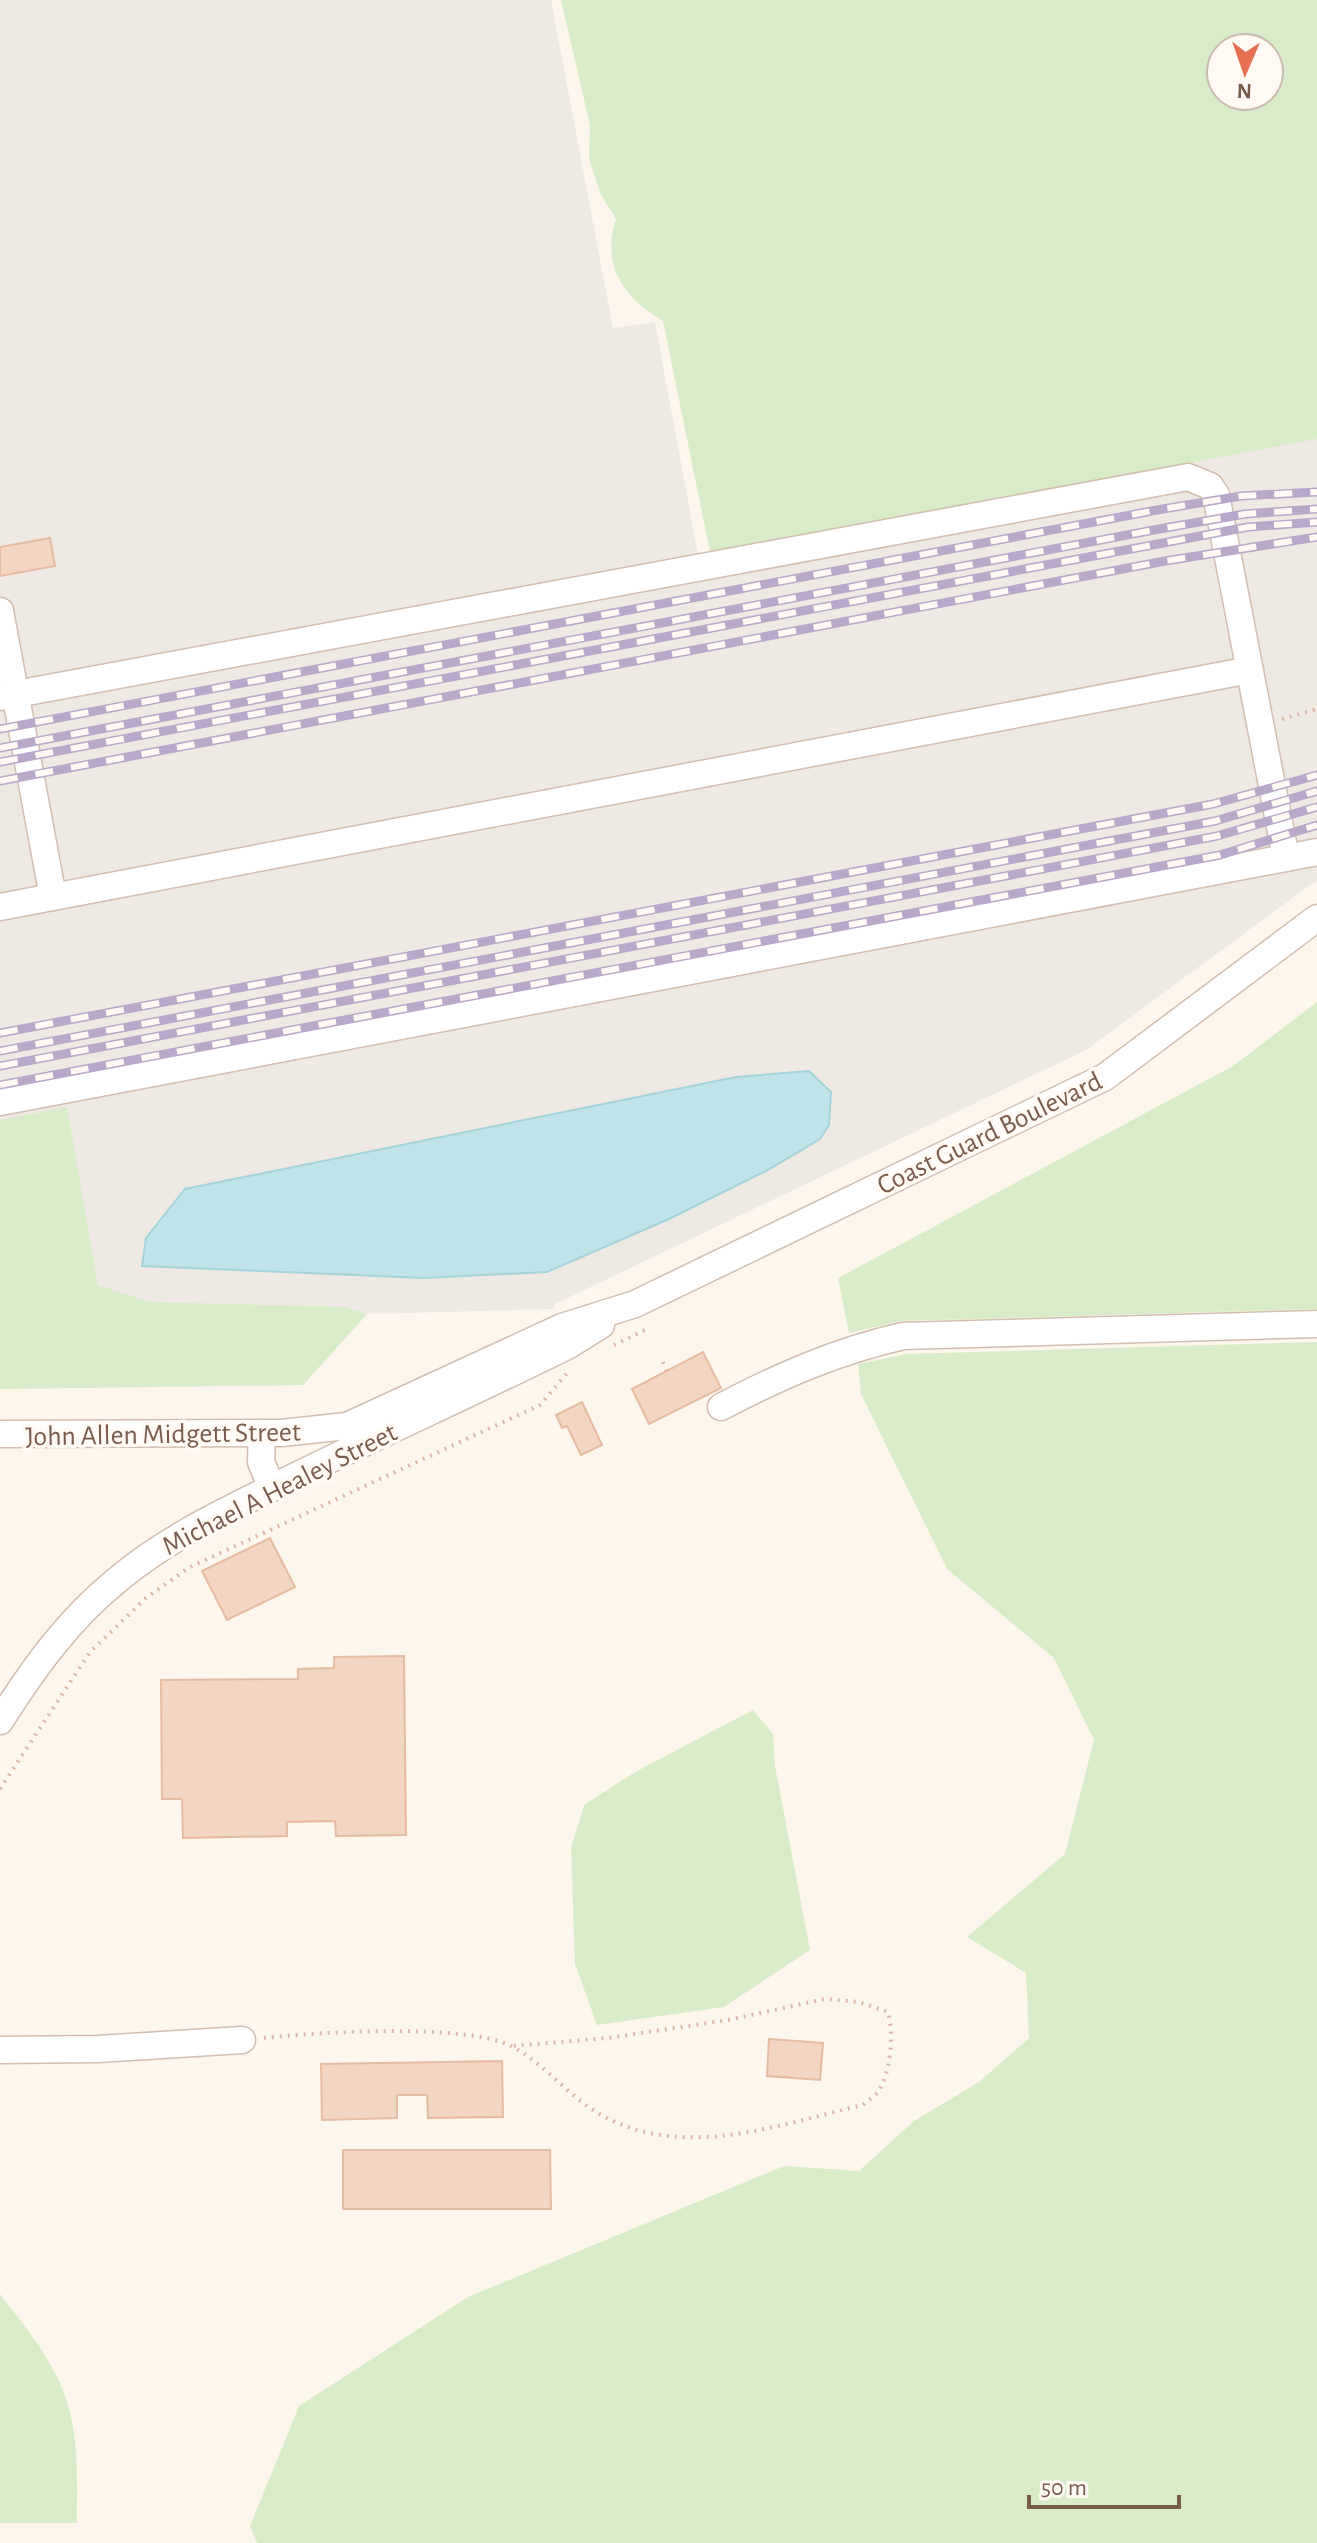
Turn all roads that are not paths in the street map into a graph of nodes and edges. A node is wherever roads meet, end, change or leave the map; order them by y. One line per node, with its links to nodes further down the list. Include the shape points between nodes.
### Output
1 (0, 611): 3 (street)
2 (1250, 670): 3 (street, via 1216,495 1210,486 1188,477); 5 (street); 6 (street)
3 (8, 696): 6 (street)
4 (1317, 852): 5 (street)
5 (1286, 858): 9 (street)
6 (53, 897): 7 (street)
7 (0, 907)
8 (1317, 918): 11 (street, Coast Guard Boulevard, via 1105,1077 635,1304)
9 (0, 1102)
10 (1317, 1324): 12 (street, via 903,1336 807,1364)
11 (569, 1345): 13 (street, John Allen Midgett Street, via 414,1396 347,1426); 15 (street, Michael A Healey Street)
12 (721, 1407)
13 (262, 1433): 14 (street, John Allen Midgett Street); 15 (street, via 261,1462)
14 (0, 1434)
15 (272, 1488): 16 (street, Michael A Healey Street, via 187,1531 115,1582 61,1634)
16 (0, 1721)
17 (242, 2040): 18 (street)
18 (0, 2050)

